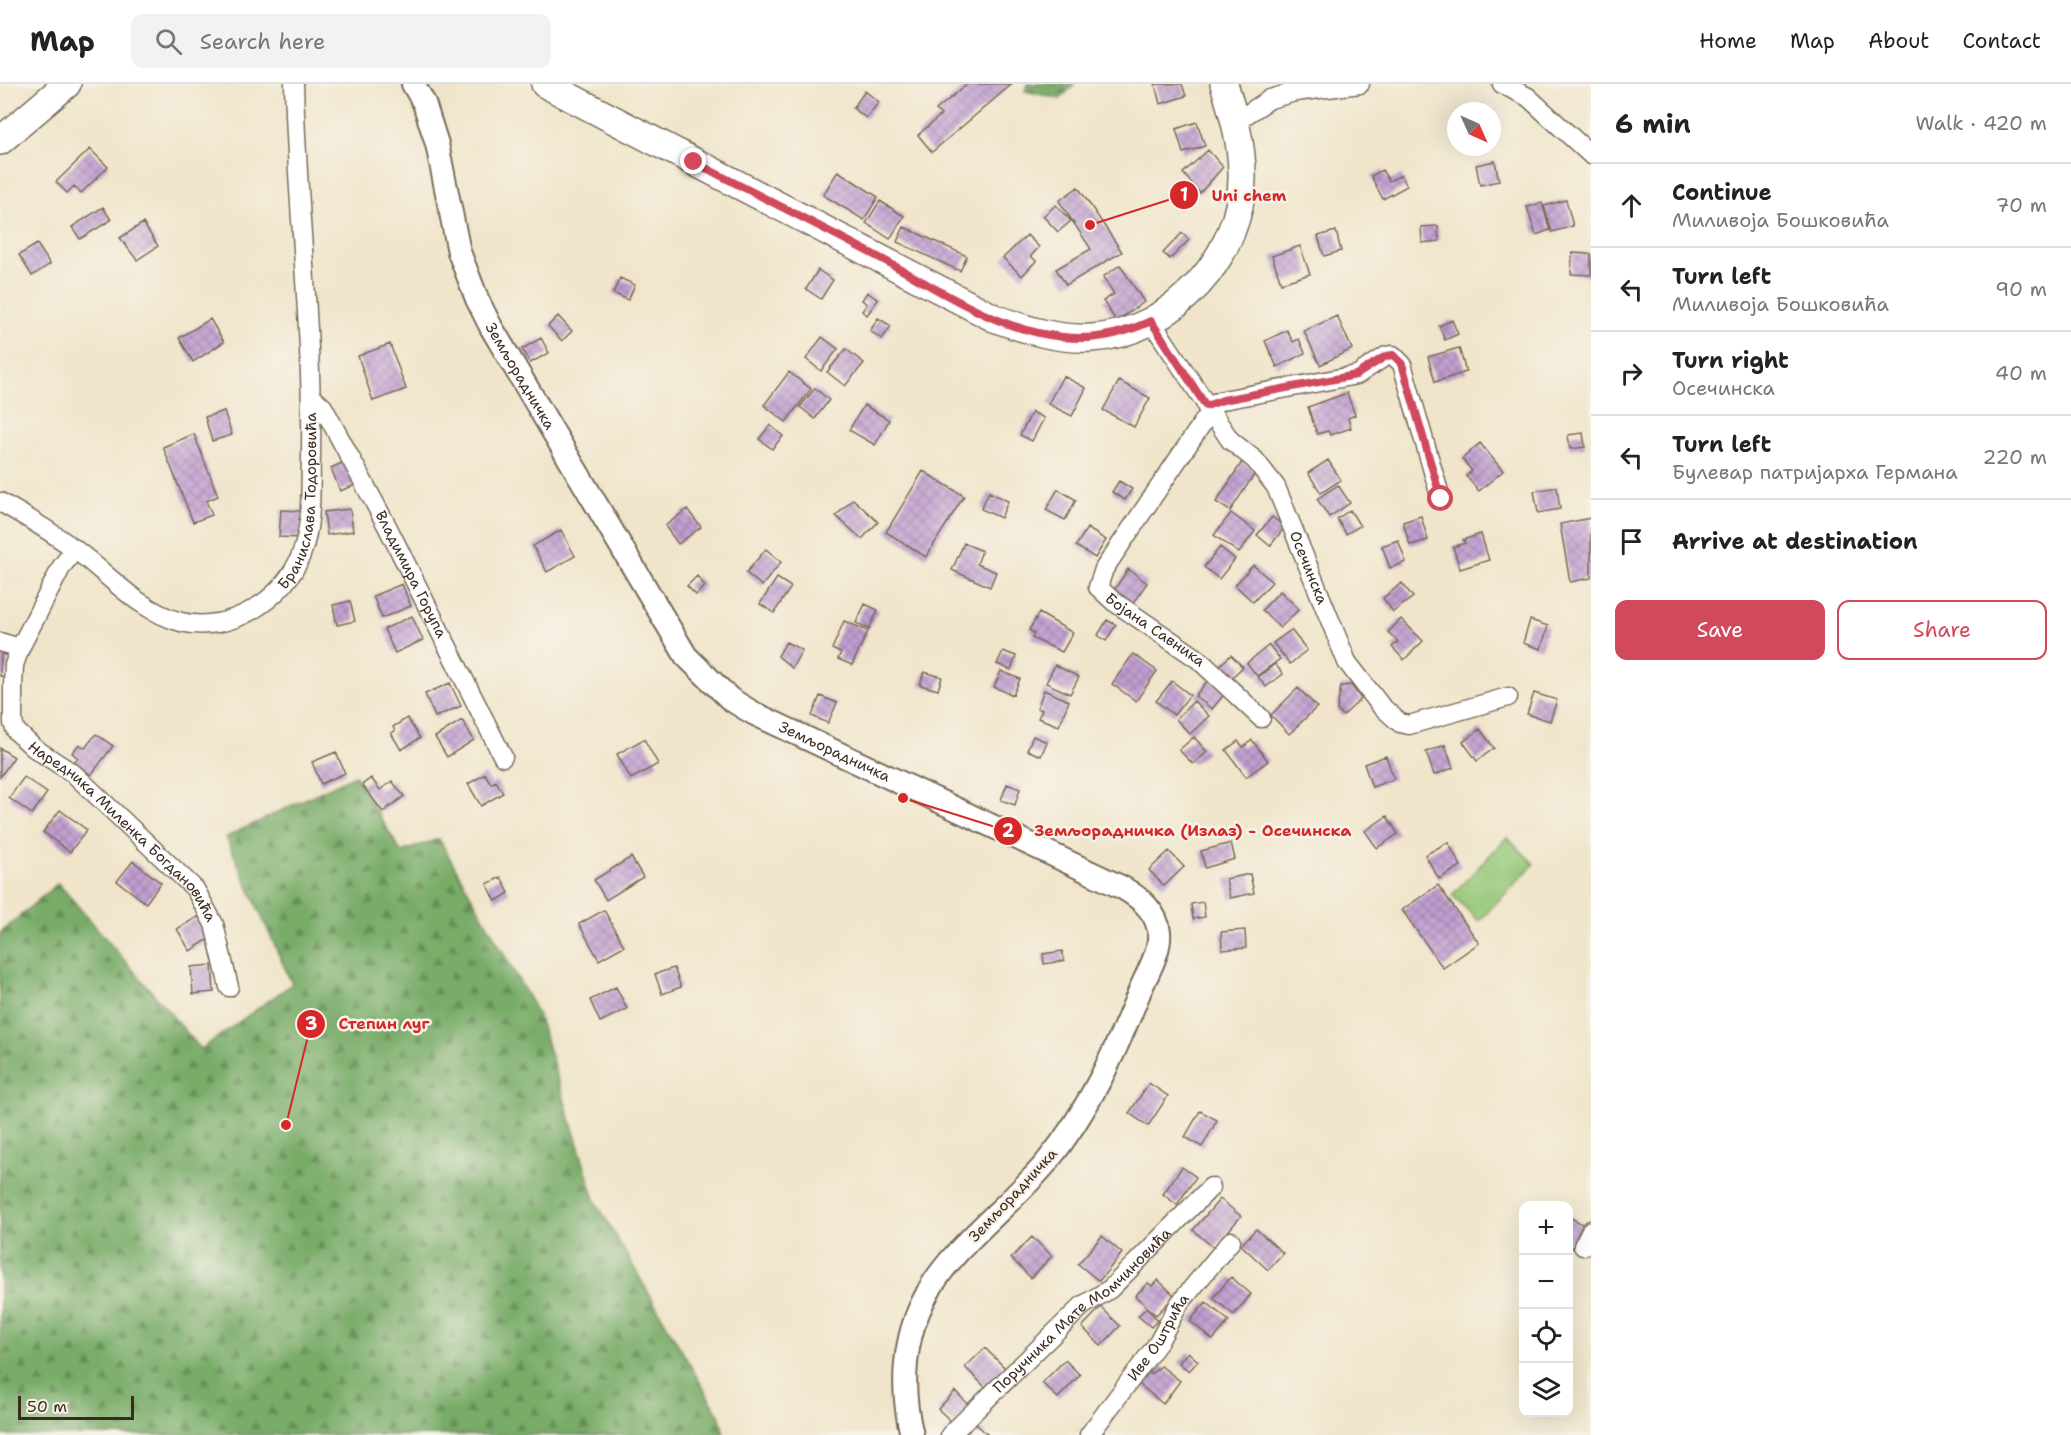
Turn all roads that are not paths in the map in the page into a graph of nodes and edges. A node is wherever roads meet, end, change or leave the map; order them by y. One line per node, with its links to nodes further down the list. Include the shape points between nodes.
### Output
1 (67, 84): 10 (main road)
2 (294, 84): 13 (street, Бранислава Тодоровића)
3 (413, 84): 26 (street, Земљорадничка, via 424,103 437,144 454,238 477,298 520,379 686,656 730,699 753,713 1123,888 1142,902 1158,927 1158,945 1122,1034 1078,1119 1046,1162 949,1263 927,1293 912,1329 905,1371)
4 (545, 84): 12 (main road, via 994,318 1028,330 1071,338 1116,334)
5 (1224, 84): 9 (main road)
6 (1360, 84): 8 (street)
7 (1502, 84): 11 (street, via 1528,97)
8 (1296, 88): 9 (street, via 1270,99)
9 (1235, 122): 12 (main road, via 1242,174 1238,209 1223,250 1196,286)
10 (0, 141)
11 (1591, 155)
12 (1151, 321): 14 (street, Осечинска)
13 (312, 397): 17 (street, Бранислава Тодоровића, via 305,544 293,571 252,611 213,624 171,619 149,608); 22 (street, Владимира Горупа, via 324,407 382,516)
14 (1208, 409): 15 (street, via 1223,400 1356,375 1393,355 1402,364); 20 (street, Осечинска, via 1230,440 1261,466 1276,487 1336,640 1347,662 1381,706 1400,723 1409,725); 21 (street, Бојана Савника, via 1104,569 1098,587 1198,659)
15 (1441, 499)
16 (0, 502): 17 (street, Бранислава Тодоровића)
17 (75, 549): 19 (street, via 62,566)
18 (0, 642): 19 (street)
19 (20, 648): 23 (street, Наредника Миленка Богдановића, via 14,665 16,731 74,774 195,889 214,924)
20 (1508, 697)
21 (1261, 718)
22 (503, 757)
23 (229, 987)
24 (1211, 1187): 27 (street, Поручника Мате Момчиновића, via 1117,1283 1082,1306)
25 (1231, 1241): 28 (street, Иве Оштрића, via 1179,1304 1153,1350)
26 (912, 1435)
27 (950, 1435)
28 (1089, 1435)

